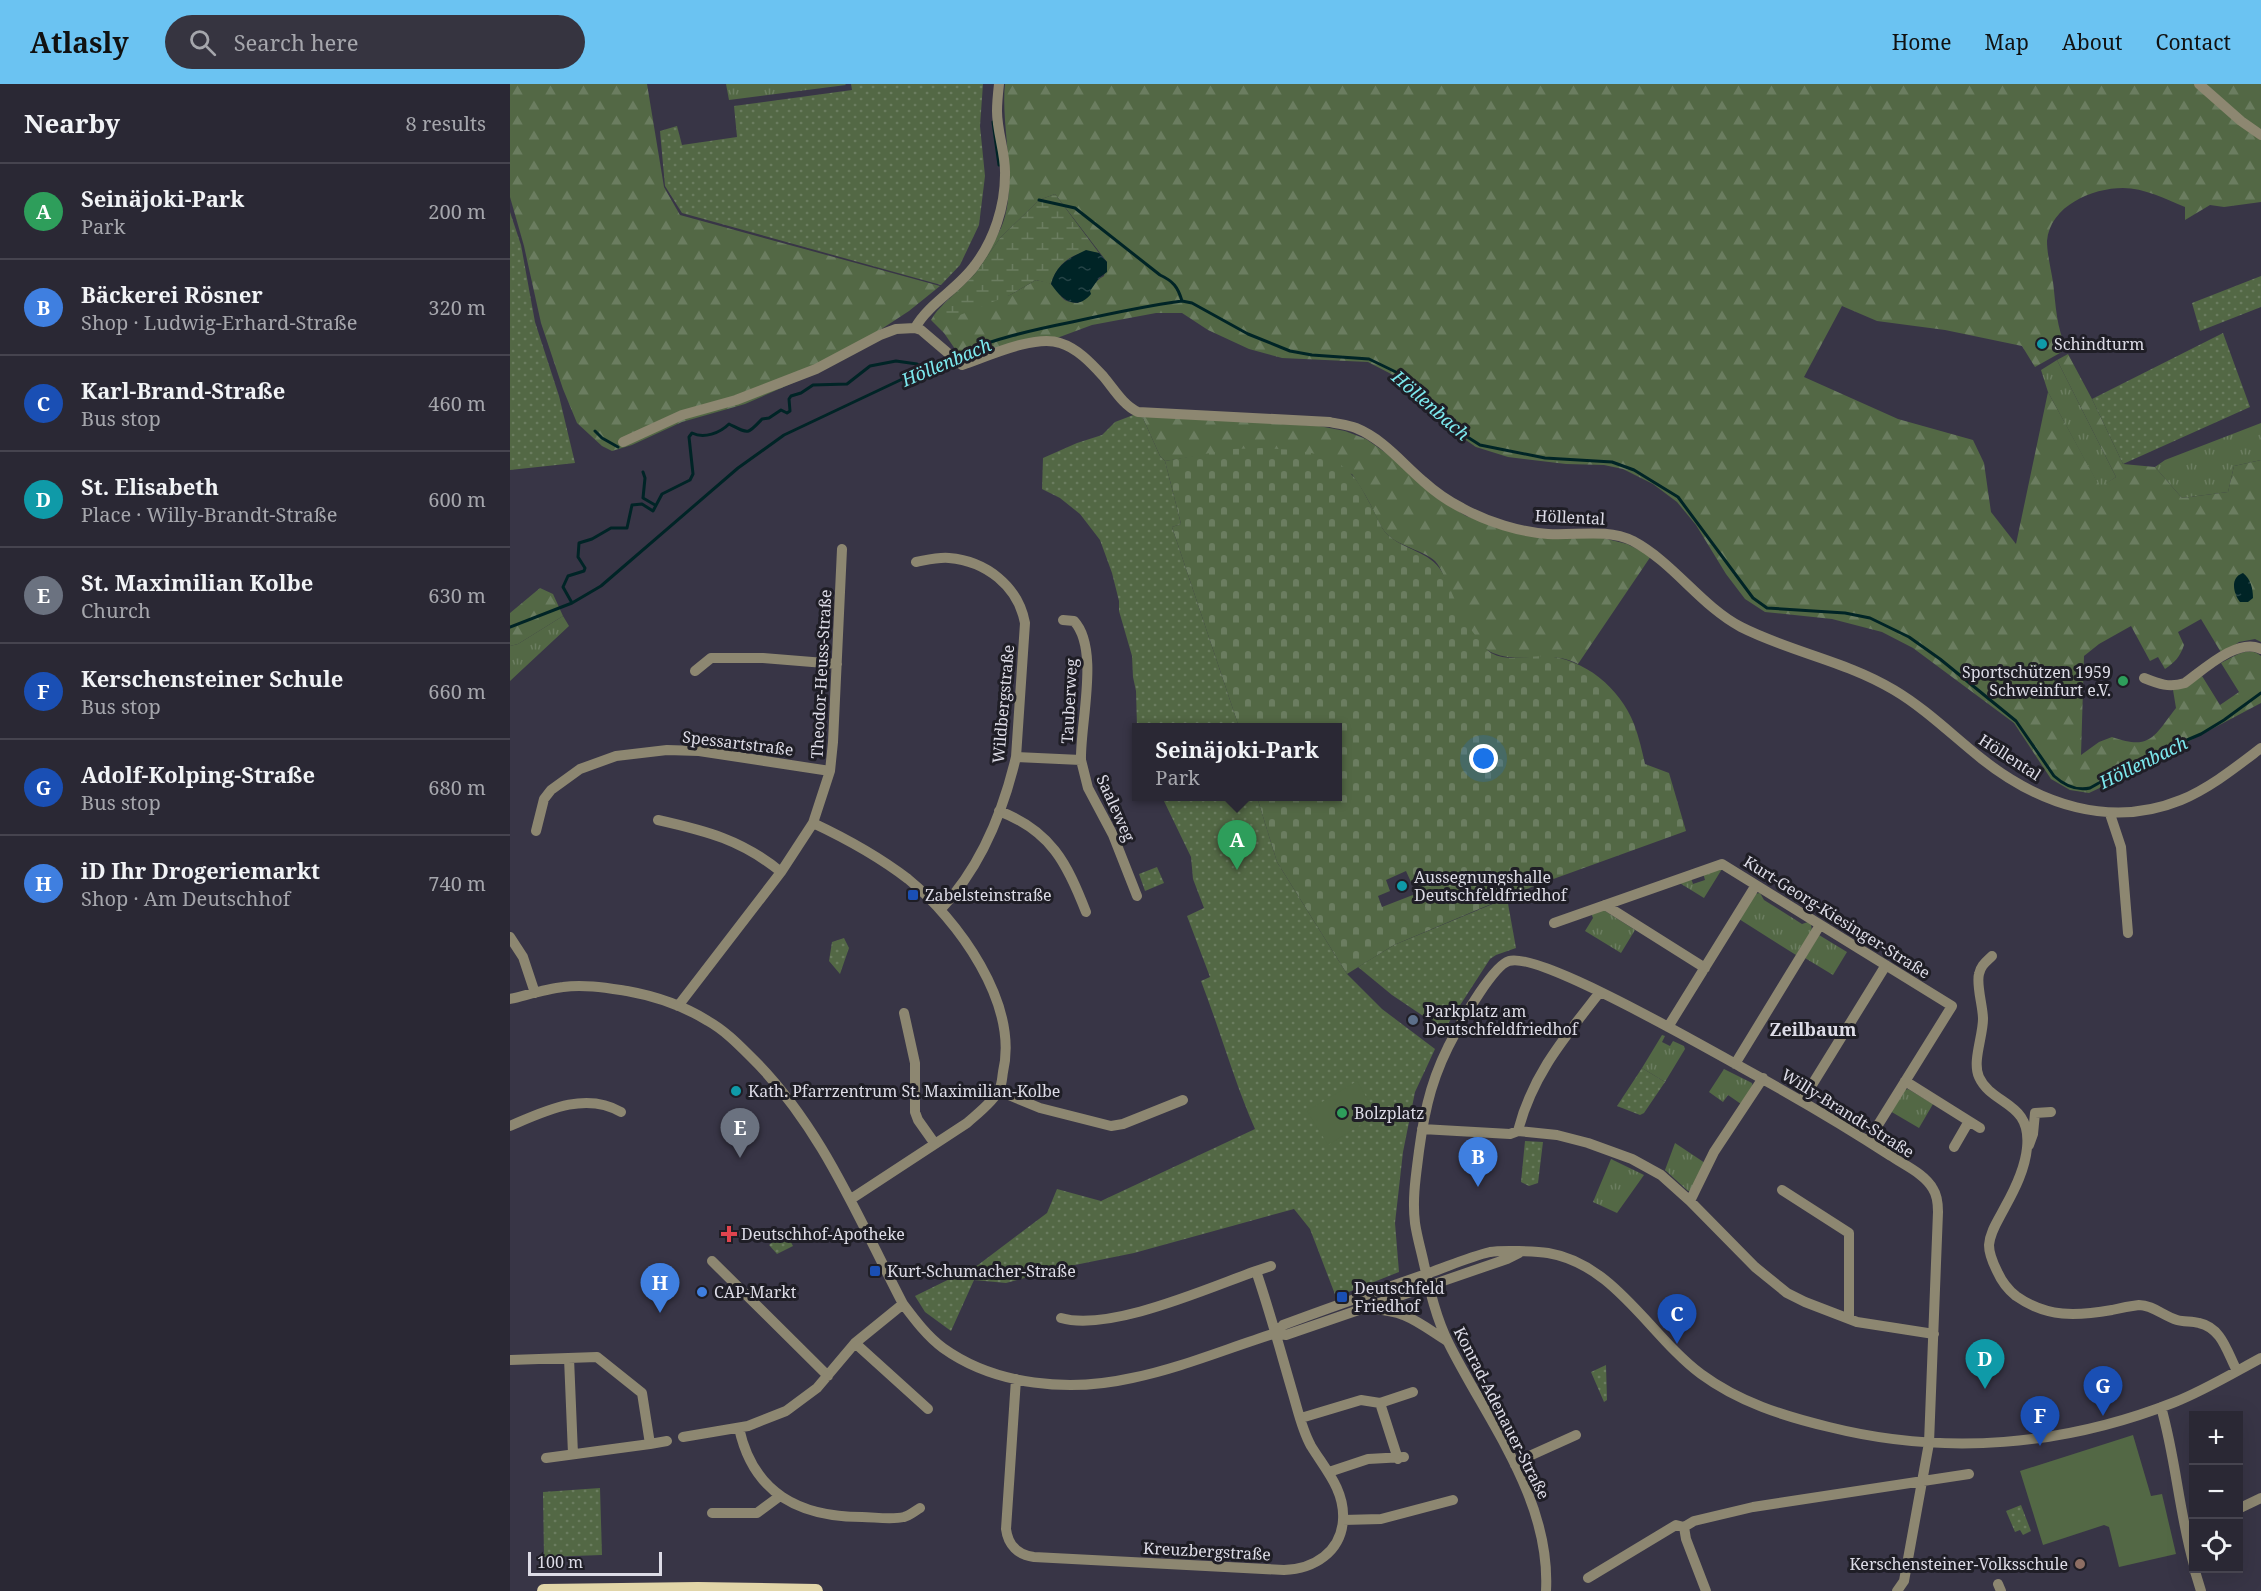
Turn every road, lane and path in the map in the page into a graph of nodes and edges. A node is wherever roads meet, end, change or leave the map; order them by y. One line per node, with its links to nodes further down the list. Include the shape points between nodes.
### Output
1 (999, 84): 4 (street, via 997,111 1006,173 997,222 976,265)
2 (2199, 84): 3 (street)
3 (2261, 135)
4 (915, 328): 5 (street, via 880,335 816,369 736,400 682,415); 18 (street, Höllental, via 962,365 1024,345 1053,341 1069,347 1088,360 1124,402 1138,412 1330,422 1355,428 1397,455 1446,499 1481,517 1548,534 1605,533 1630,539 1655,554 1738,625 1861,672 1895,690 1983,760 2023,785 2075,808)
5 (623, 442)
6 (842, 549): 10 (street, Theodor-Heuss-Straße)
7 (916, 562): 14 (street, Wildbergstraße, via 947,557 976,564 1002,580 1019,602 1025,623)
8 (1063, 620): 15 (street, Tauberweg, via 1078,625 1087,654)
9 (2261, 649): 12 (street, via 2253,645 2240,647 2177,686)
10 (837, 664): 11 (street, via 711,658); 16 (street, Theodor-Heuss-Straße)
11 (695, 670)
12 (2144, 678)
13 (2261, 748): 18 (street, Höllental, via 2182,800 2149,810)
14 (1016, 757): 15 (street, Saaleweg); 17 (street, Wildbergstraße)
15 (1081, 760): 24 (street, Saaleweg, via 1088,788 1113,834)
16 (830, 771): 20 (street, Theodor-Heuss-Straße); 21 (street, Spessartstraße, via 699,751 616,756 580,769 551,790 544,799)
17 (999, 811): 26 (street, Wildbergstraße, via 978,858); 27 (street, via 1025,823 1057,852)
18 (2110, 814): 30 (street, via 2121,847)
19 (658, 820): 22 (street, via 725,837)
20 (813, 823): 22 (street, Theodor-Heuss-Straße); 26 (street, via 874,855)
21 (536, 831)
22 (781, 872): 39 (street, Theodor-Heuss-Straße)
23 (1756, 885): 25 (street, Kurt-Georg-Kiesinger-Straße, via 1722,864); 29 (street, Kurt-Georg-Kiesinger-Straße); 35 (street)
24 (1137, 896)
25 (1605, 905): 28 (street, Kurt-Georg-Kiesinger-Straße); 35 (street)
26 (941, 909): 45 (street, via 976,956 998,1009 1006,1047)
27 (1086, 912)
28 (1554, 922)
29 (1820, 925): 34 (street, Kurt-Georg-Kiesinger-Straße); 42 (street)
30 (2128, 933)
31 (510, 937): 37 (street, via 523,957)
32 (1992, 956): 58 (street, via 1982,965 1978,977 1983,1018 1977,1071 1984,1086 2021,1116)
33 (1514, 960): 36 (street, Willy-Brandt-Straße, via 1558,972); 53 (street, Konrad-Adenauer-Straße, via 1502,964 1450,1042 1428,1095)
34 (1887, 965): 44 (street, Kurt-Georg-Kiesinger-Straße, via 1952,1006); 47 (street)
35 (1705, 968): 41 (street)
36 (1600, 992): 41 (street, Willy-Brandt-Straße); 54 (street, via 1540,1073)
37 (534, 993): 38 (street); 39 (street, via 563,987 593,987 645,995)
38 (510, 999)
39 (678, 1006): 60 (street, via 725,1032 758,1064 801,1118)
40 (904, 1013): 56 (street, via 915,1063 915,1112)
41 (1668, 1027): 42 (street, Willy-Brandt-Straße)
42 (1735, 1064): 43 (street, Willy-Brandt-Straße)
43 (1762, 1078): 47 (street, Willy-Brandt-Straße); 61 (street, via 1714,1152)
44 (1905, 1081): 50 (street); 55 (street, Kurt-Georg-Kiesinger-Straße)
45 (999, 1091): 46 (street, via 1040,1108 1112,1126); 56 (street, via 967,1123)
46 (1183, 1100)
47 (1802, 1101): 55 (street, Willy-Brandt-Straße)
48 (621, 1112): 51 (street, via 610,1106 585,1103 557,1107)
49 (2051, 1112): 58 (street, via 2036,1113)
50 (1969, 1121): 52 (street); 57 (street)
51 (510, 1126)
52 (1980, 1128)
53 (1422, 1129): 54 (street, via 1510,1134); 66 (street, Konrad-Adenauer-Straße, via 1414,1207)
54 (1518, 1131): 61 (street, via 1557,1135 1615,1152 1661,1174)
55 (1868, 1141): 73 (street, Willy-Brandt-Straße, via 1935,1190 1938,1212)
56 (934, 1144): 60 (street)
57 (1954, 1147)
58 (2027, 1148): 79 (street, via 2015,1188 1990,1241 1994,1264 2009,1290 2058,1314 2139,1305 2182,1322 2199,1323 2223,1340)
59 (1782, 1190): 71 (street, via 1849,1233)
60 (850, 1199): 68 (street)
61 (1690, 1201): 71 (street, via 1755,1267 1787,1293)
62 (1519, 1253): 66 (street, via 1491,1252); 67 (street); 92 (street, via 1557,1255 1592,1270 1691,1366 1741,1398 1775,1413 1829,1428)
63 (712, 1261): 80 (street)
64 (1271, 1266): 65 (street)
65 (1256, 1271): 70 (street, via 1117,1316 1084,1321); 72 (street, Kreuzbergstraße)
66 (1426, 1274): 67 (street, Konrad-Adenauer-Straße); 72 (street, via 1282,1325)
67 (1428, 1286): 69 (street); 74 (street, Konrad-Adenauer-Straße)
68 (903, 1304): 75 (street); 81 (street, via 943,1348 980,1367)
69 (1355, 1311): 72 (street, via 1286,1335); 74 (street, via 1380,1309 1403,1314)
70 (1061, 1318)
71 (1849, 1318): 73 (street, via 1890,1329)
72 (1276, 1333): 81 (street, via 1176,1367 1117,1381 1058,1384); 86 (street, Kreuzbergstraße)
73 (1934, 1334): 92 (street, Willy-Brandt-Straße)
74 (1447, 1341): 95 (street, Konrad-Adenauer-Straße)
75 (855, 1343): 80 (street); 85 (street)
76 (569, 1358): 78 (street); 91 (street, via 597,1357 642,1393); 93 (street)
77 (2261, 1358): 79 (street)
78 (510, 1360)
79 (2237, 1371): 84 (street)
80 (828, 1377): 87 (street, via 786,1411)
81 (1016, 1379): 105 (street, Kreuzbergstraße, via 1006,1528 1013,1547 1023,1554 1294,1570 1318,1562 1331,1552)
82 (1413, 1392): 83 (street)
83 (1380, 1403): 86 (street, via 1361,1400); 96 (street, via 1401,1458 1368,1459)
84 (2161, 1407): 92 (street, via 2088,1429 2039,1438 1972,1445); 106 (street)
85 (928, 1409)
86 (1301, 1418): 96 (street, Kreuzbergstraße, via 1310,1444)
87 (740, 1428): 89 (street); 99 (street, via 748,1457 758,1474)
88 (1576, 1435): 95 (street)
89 (683, 1437)
90 (667, 1442): 91 (street)
91 (650, 1443): 93 (street)
92 (1929, 1443): 98 (street, Willy-Brandt-Straße)
93 (573, 1454): 94 (street)
94 (546, 1458)
95 (1515, 1466): 110 (street, Konrad-Adenauer-Straße, via 1540,1527)
96 (1329, 1472): 105 (street, Kreuzbergstraße, via 1339,1492)
97 (1969, 1474): 98 (street)
98 (1923, 1481): 107 (street, via 1754,1507 1694,1521); 114 (street, Willy-Brandt-Straße, via 1904,1581)
99 (780, 1496): 103 (street, via 805,1509 842,1517 904,1517); 104 (street, via 757,1513)
100 (2261, 1498): 102 (street)
101 (1453, 1500): 105 (street, via 1381,1519)
102 (2243, 1507)
103 (920, 1508)
104 (712, 1513)
105 (1343, 1520)
106 (2188, 1524)
107 (1684, 1527): 109 (street, via 1676,1525); 113 (street)
108 (2196, 1573): 115 (street)
109 (1588, 1578)
110 (1547, 1590)
111 (544, 1591): 112 (main road)
112 (816, 1591)
113 (1706, 1591)
114 (1897, 1591)
115 (2201, 1591)

